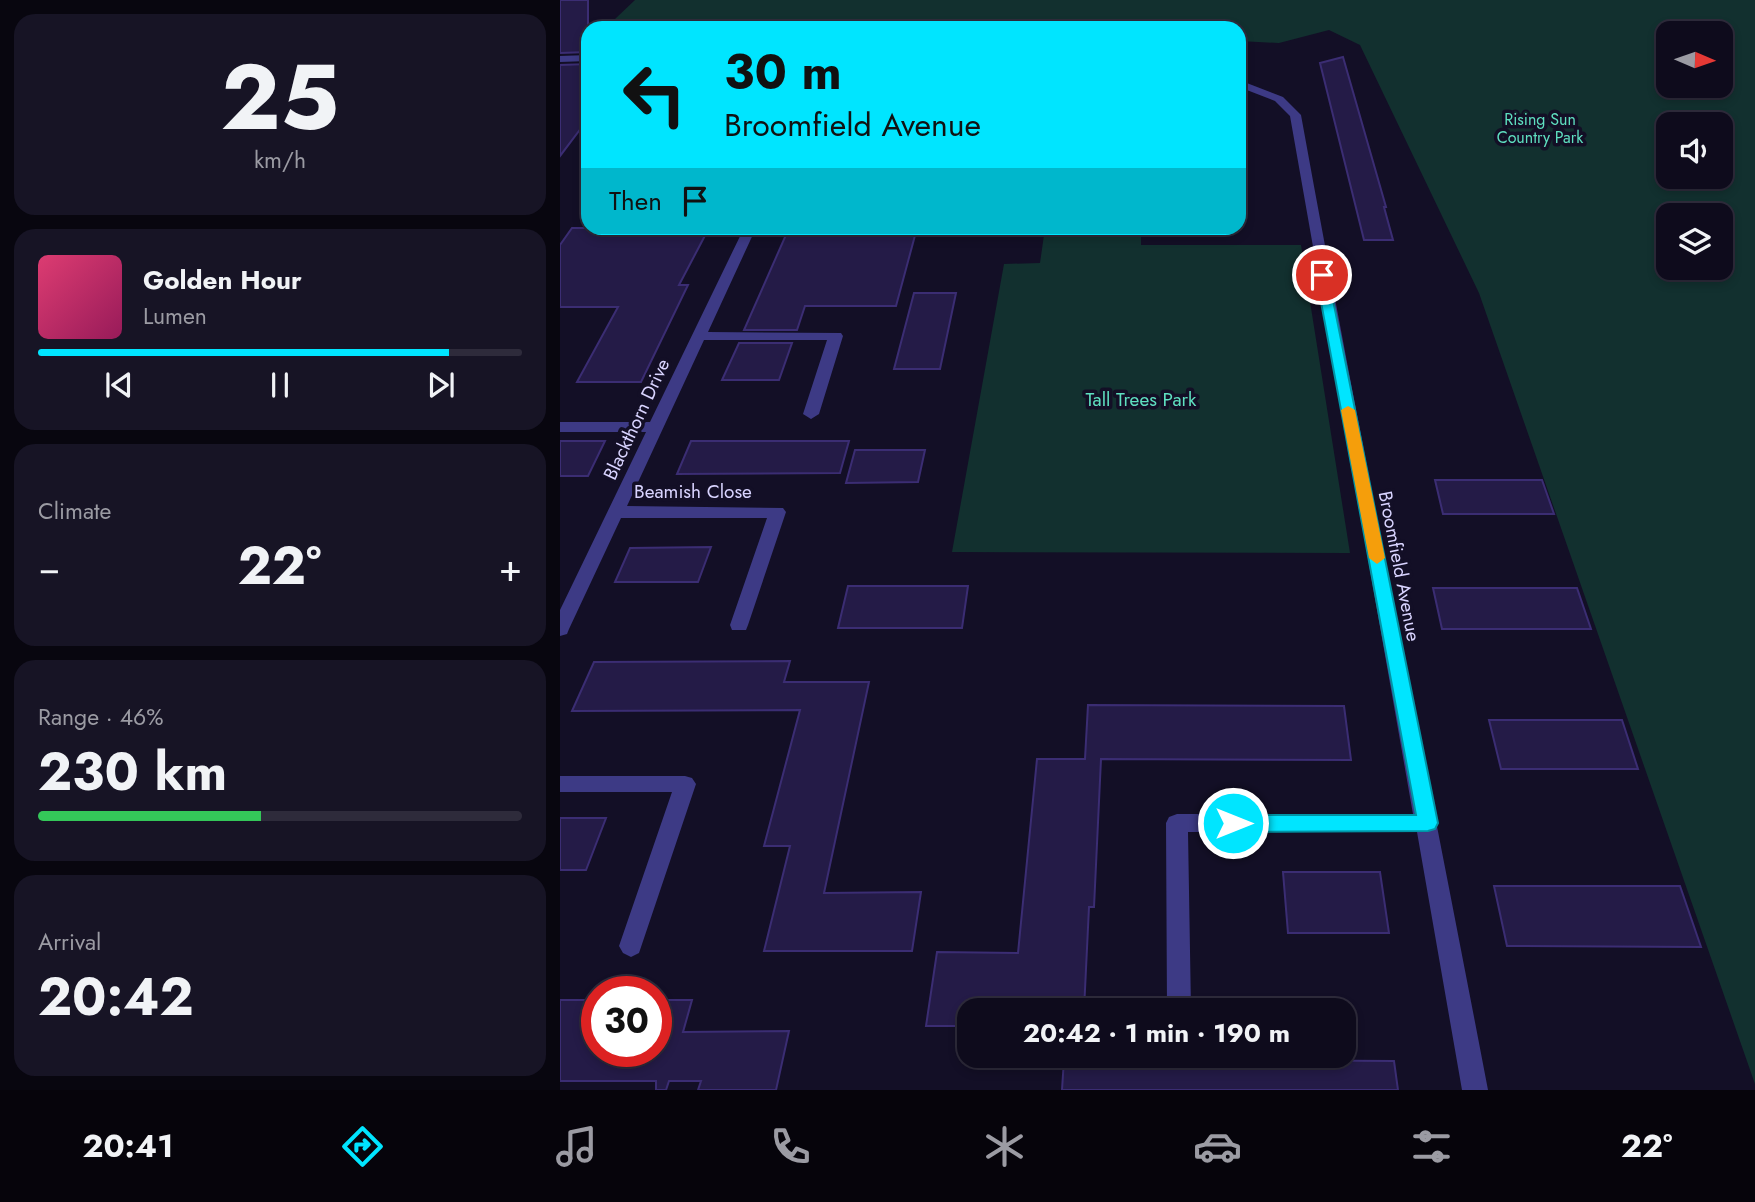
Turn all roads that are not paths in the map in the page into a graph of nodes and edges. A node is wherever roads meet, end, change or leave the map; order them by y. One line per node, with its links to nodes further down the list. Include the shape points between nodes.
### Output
1 (581, 58): 2 (street)
2 (560, 59)
3 (1246, 86): 13 (street, Broomfield Avenue, via 1279,100 1295,115)
4 (747, 235): 5 (street, Blackthorn Drive)
5 (699, 336): 6 (street, via 836,336); 8 (street, Blackthorn Drive)
6 (811, 414)
7 (560, 427): 8 (street)
8 (656, 427): 9 (street, Blackthorn Drive)
9 (616, 512): 10 (street, Blackthorn Drive); 11 (street, Beamish Close, via 777,512)
10 (561, 625)
11 (739, 625)
12 (560, 784): 14 (street, via 685,784)
13 (1428, 823): 15 (street, via 1177,823); 16 (street, Broomfield Avenue)
14 (631, 946)
15 (1180, 998)
16 (1475, 1090)

